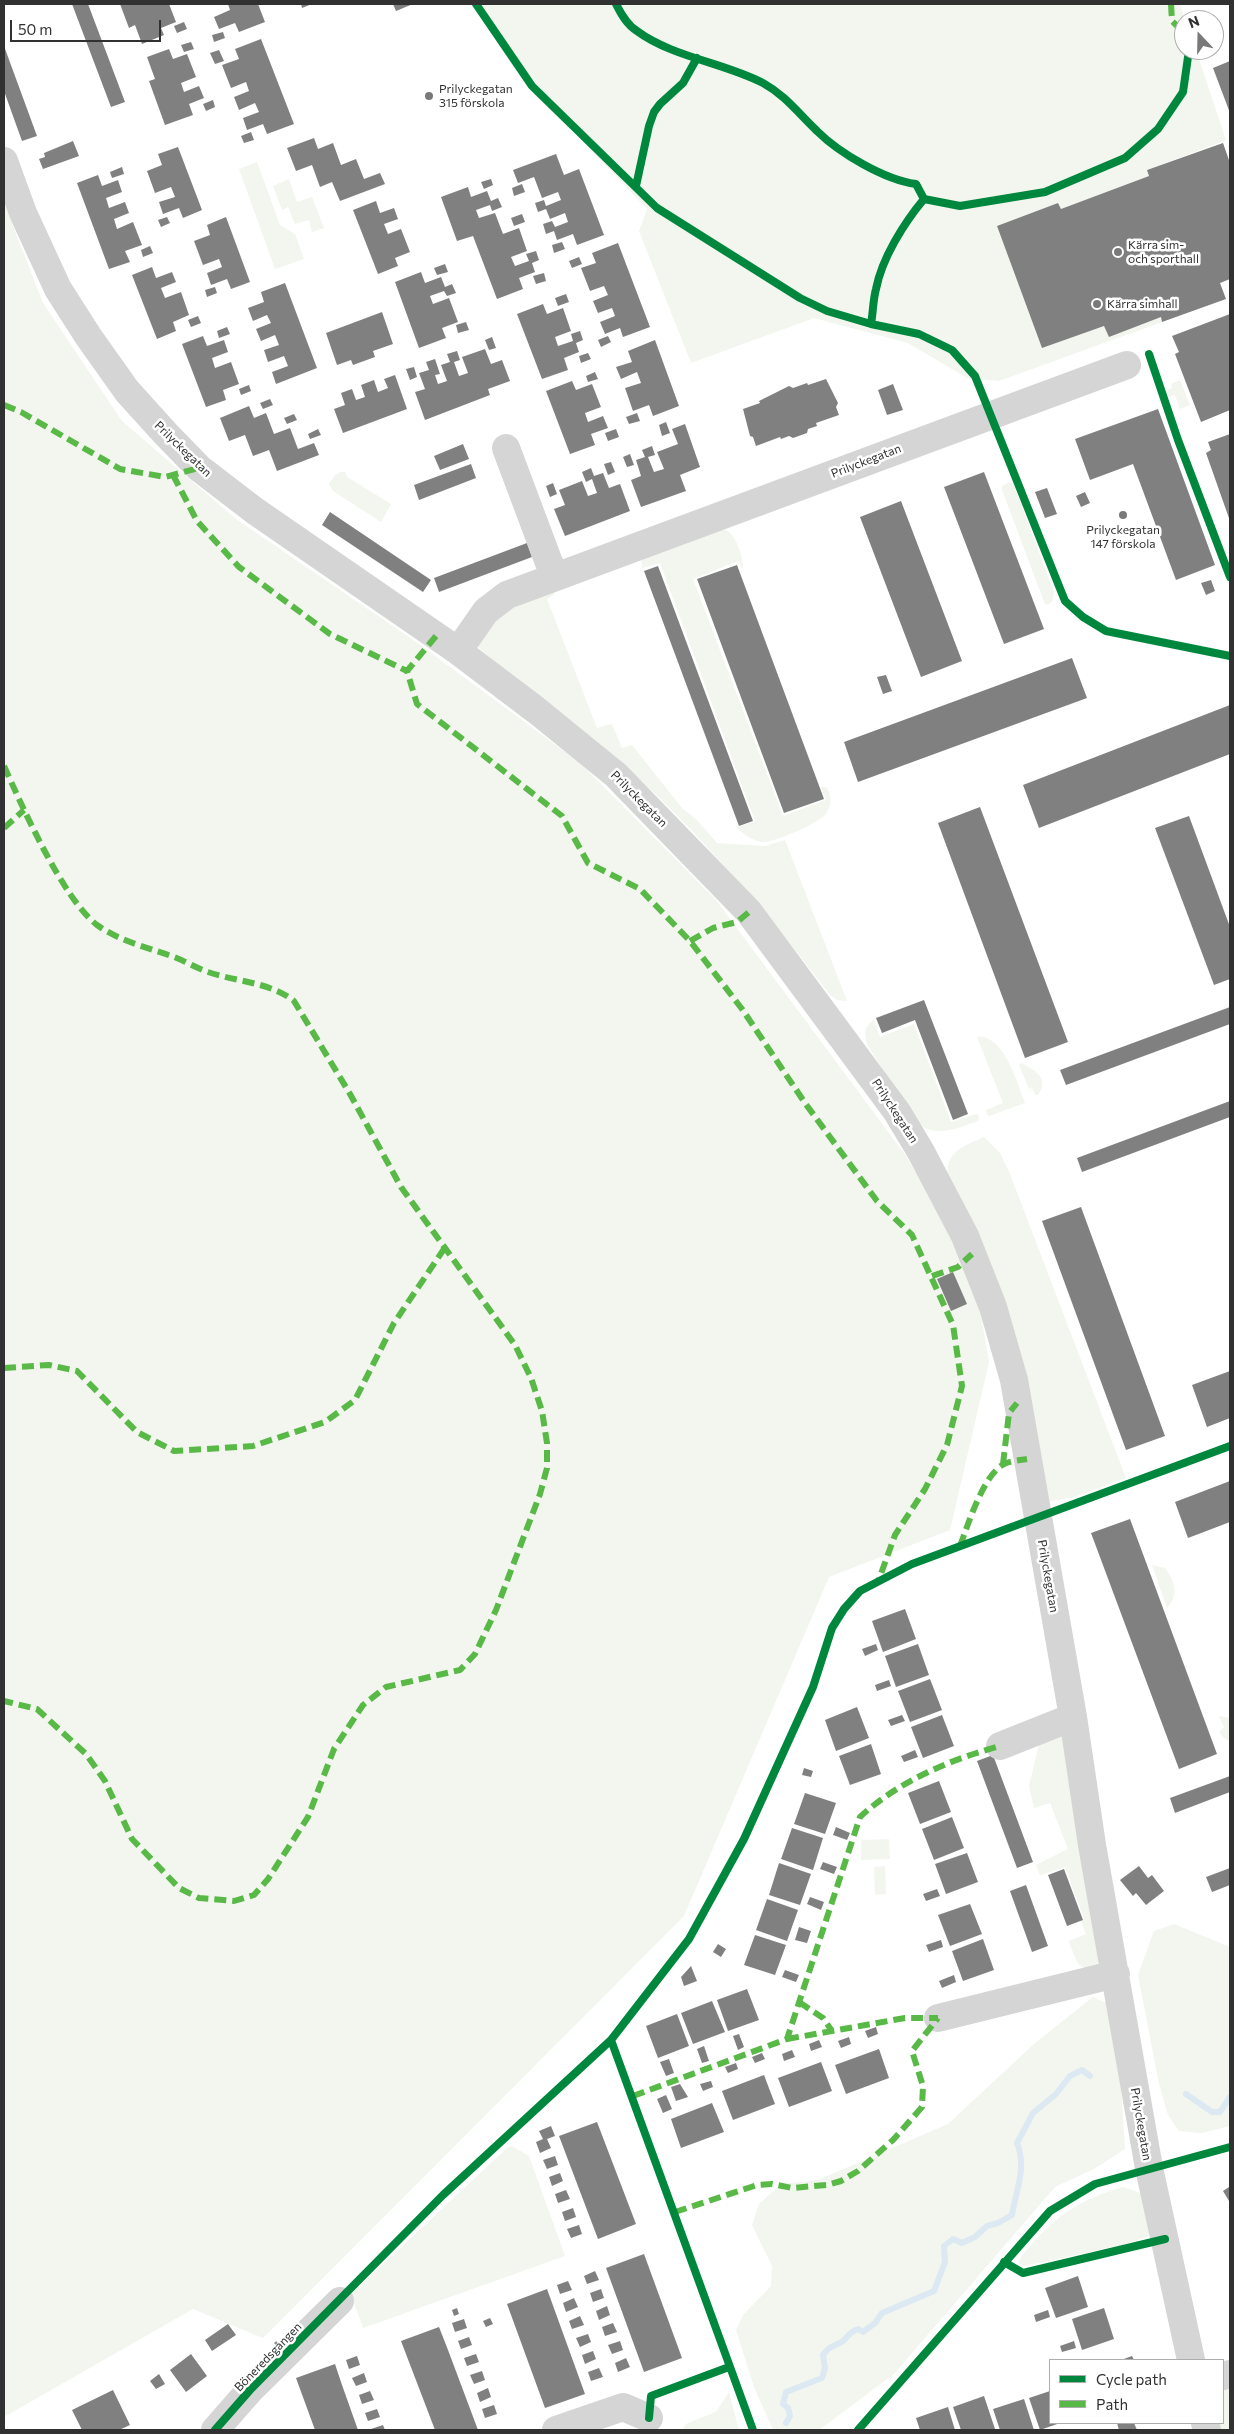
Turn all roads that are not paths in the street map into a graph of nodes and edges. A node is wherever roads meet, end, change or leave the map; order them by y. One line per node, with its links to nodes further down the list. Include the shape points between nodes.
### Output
1 (4, 160): 5 (street, Prilyckegatan, via 23,213 58,289 127,391 199,468 255,511)
2 (1127, 364): 4 (street, Prilyckegatan, via 729,514)
3 (506, 448): 4 (street)
4 (554, 576): 5 (street, Prilyckegatan, via 507,595 486,611)
5 (458, 652): 6 (street, Prilyckegatan, via 616,775 749,912 892,1104 921,1152 965,1236 993,1308 1014,1380)
6 (1074, 1718): 7 (street); 8 (street, Prilyckegatan, via 1092,1845)
7 (1000, 1746)
8 (1116, 1974): 9 (street); 11 (street, Prilyckegatan, via 1149,2168)
9 (938, 2018)
10 (340, 2300): 13 (street, Böneredsgången)
11 (1191, 2359)
12 (649, 2418): 14 (street, via 623,2406)
13 (215, 2430)
14 (556, 2430)

